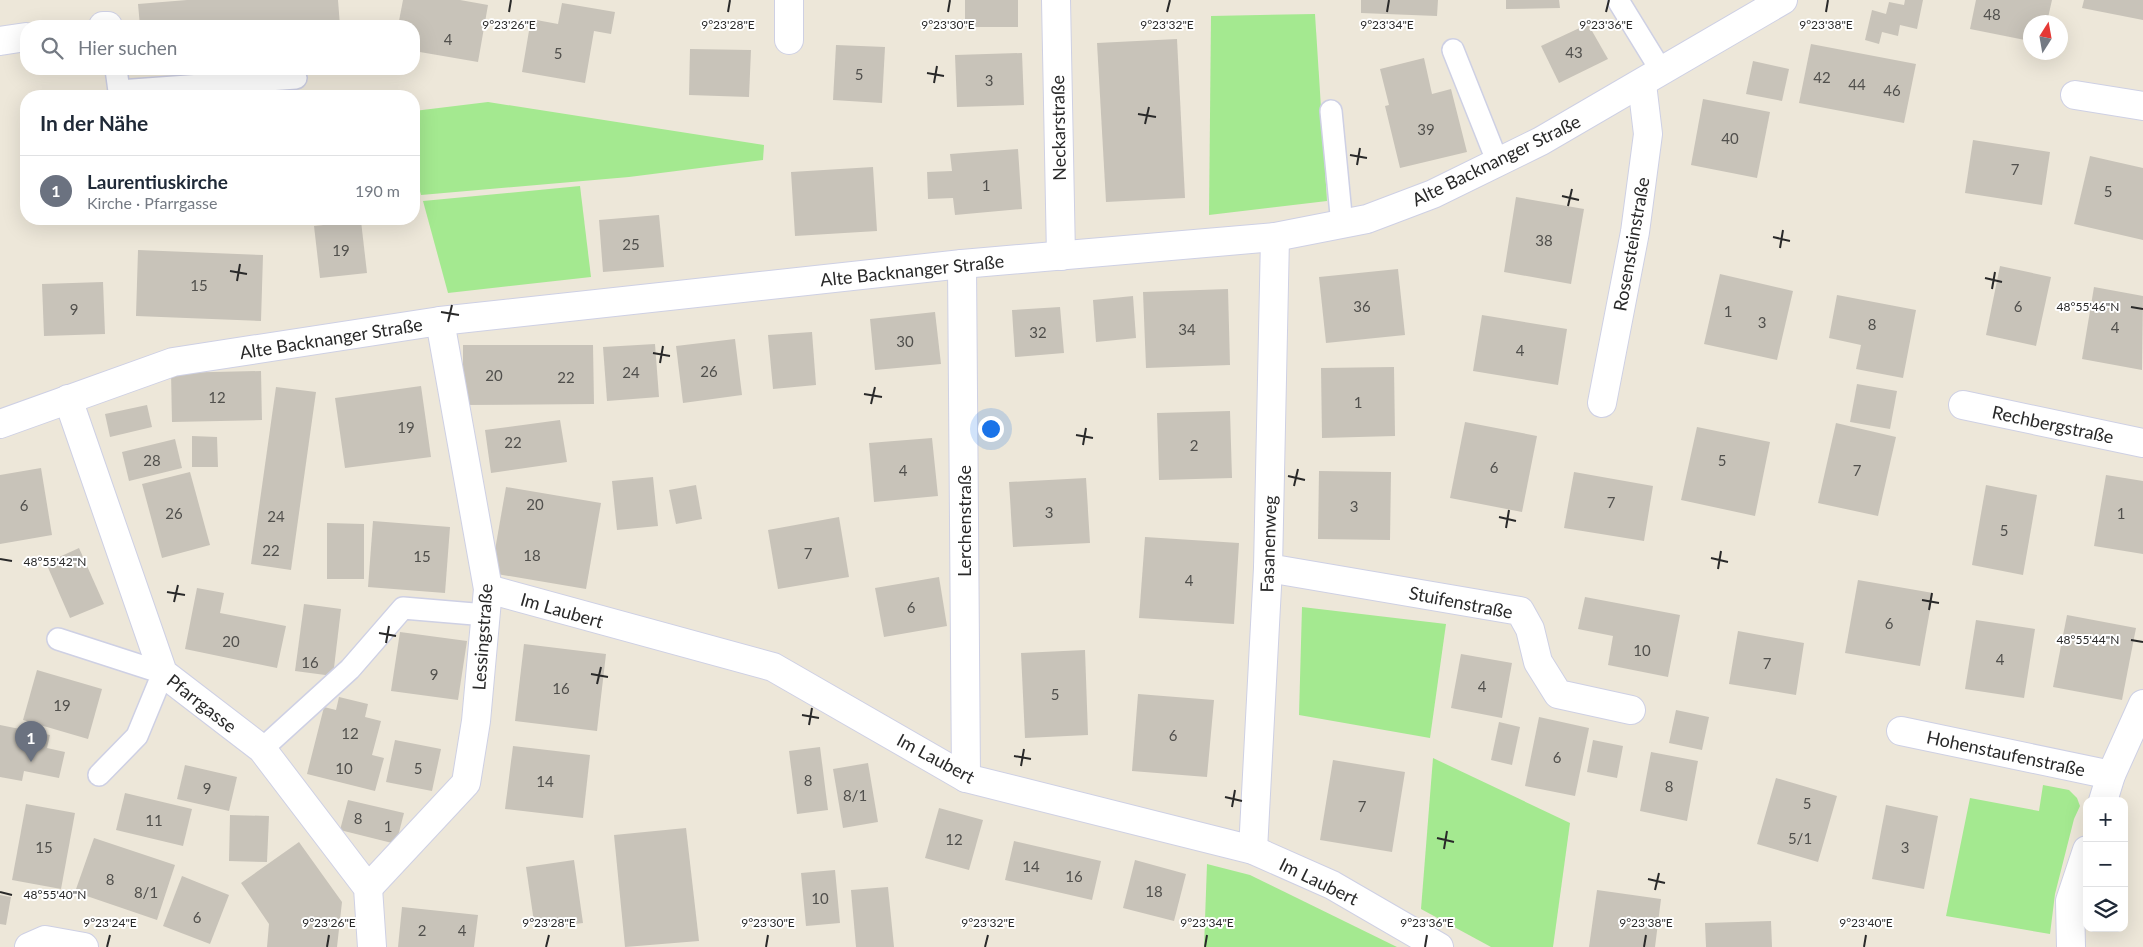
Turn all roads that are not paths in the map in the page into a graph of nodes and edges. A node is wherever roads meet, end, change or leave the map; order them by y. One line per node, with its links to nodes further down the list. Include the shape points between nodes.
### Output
1 (789, 0): 6 (street)
2 (1056, 0): 20 (street, Neckarstraße)
3 (1783, 0): 11 (street, Alte Backnanger Straße)
4 (1619, 2): 11 (lane)
5 (20, 38): 7 (street)
6 (788, 40)
7 (0, 41)
8 (1453, 50): 17 (lane)
9 (117, 75): 12 (lane)
10 (296, 78): 13 (lane)
11 (1652, 78): 17 (street, Alte Backnanger Straße); 24 (street, Rosensteinstraße, via 1635,232)
12 (120, 90)
13 (134, 90)
14 (2075, 95): 15 (street)
15 (2143, 106)
16 (1331, 111): 18 (lane)
17 (1498, 163): 18 (street, Alte Backnanger Straße, via 1433,194 1367,219)
18 (1342, 224): 19 (street, Alte Backnanger Straße)
19 (1275, 238): 20 (street, Alte Backnanger Straße); 28 (street, Fasanenweg)
20 (1061, 256): 21 (street, Alte Backnanger Straße)
21 (962, 264): 22 (street, Alte Backnanger Straße); 38 (street, Lerchenstraße)
22 (440, 321): 23 (street, Alte Backnanger Straße, via 173,362); 29 (street, Lessingstraße)
23 (68, 399): 26 (street, Alte Backnanger Straße); 31 (street, Pfarrgasse)
24 (1602, 403)
25 (1963, 405): 27 (street, Rechbergstraße)
26 (0, 424)
27 (2143, 443)
28 (1268, 568): 33 (street, Stuifenstraße, via 1520,611 1530,629 1538,662 1558,694); 40 (street, Fasanenweg)
29 (487, 602): 35 (lane, via 403,608 350,669); 38 (street, Im Laubert, via 773,667); 42 (street, Lessingstraße, via 476,721 466,783)
30 (58, 639): 31 (lane)
31 (163, 673): 35 (street, Pfarrgasse); 36 (lane, via 137,736)
32 (2143, 704): 37 (street)
33 (1631, 710)
34 (1901, 731): 37 (street, Hohenstaufenstraße)
35 (262, 749): 42 (street, Pfarrgasse)
36 (99, 775)
37 (2111, 775): 39 (street)
38 (966, 778): 40 (street, Im Laubert)
39 (2104, 797)
40 (1253, 850): 46 (street, Im Laubert, via 1332,885)
41 (2083, 862): 47 (street, via 2070,900)
42 (368, 888): 45 (street)
43 (29, 947): 44 (street, via 44,940)
44 (84, 947)
45 (372, 947)
46 (1439, 947)
47 (2071, 947)

